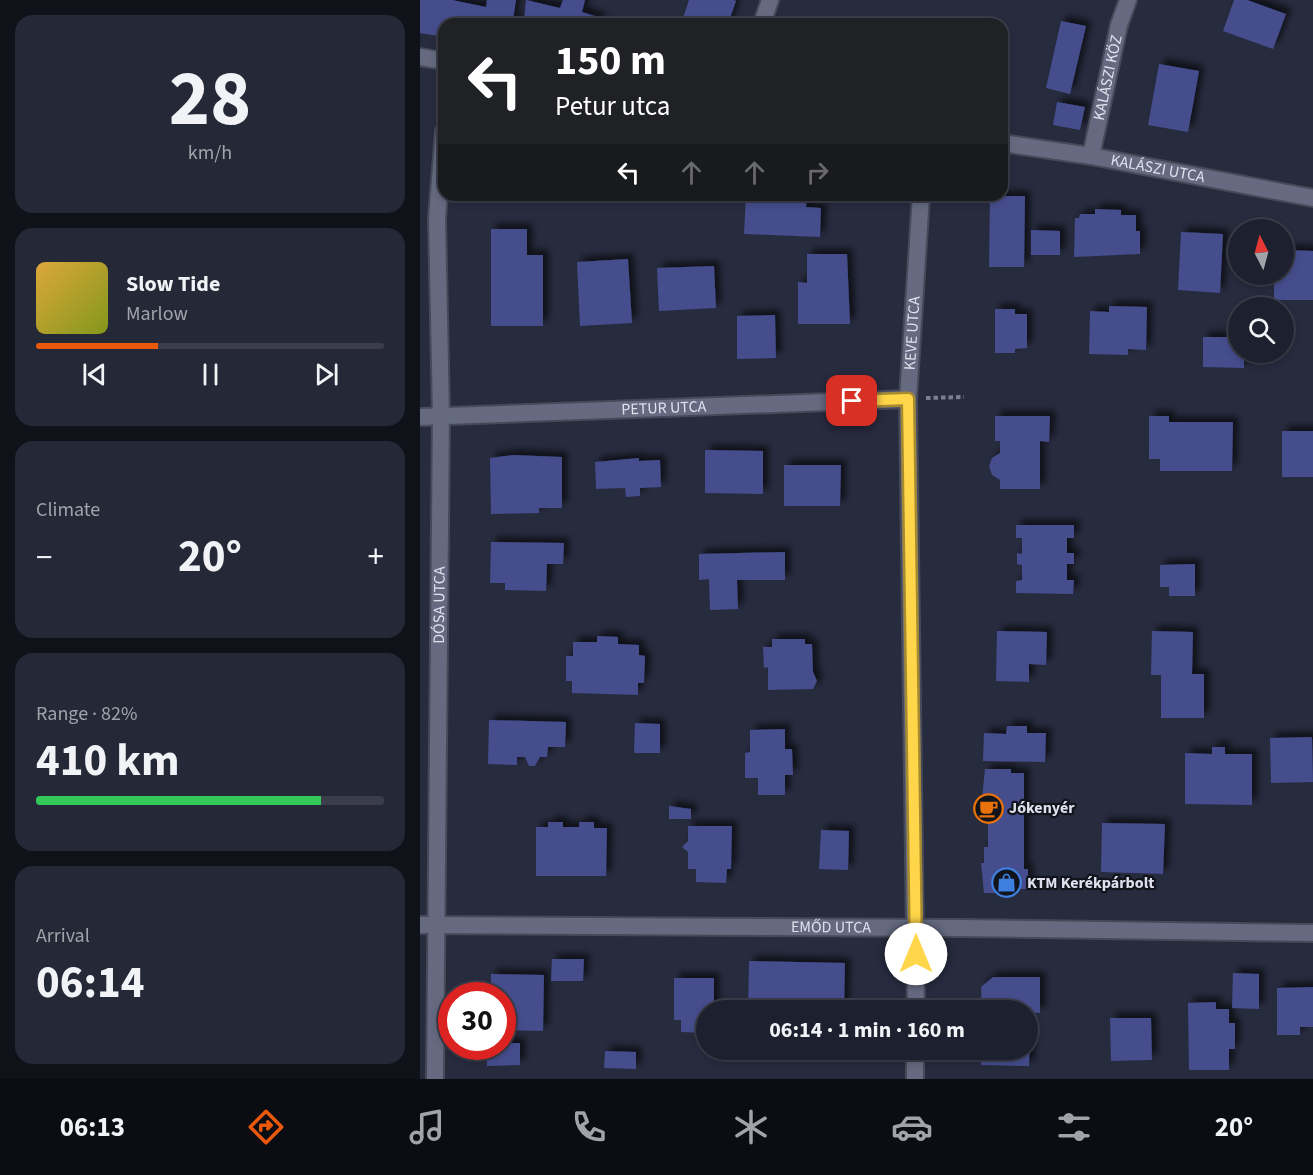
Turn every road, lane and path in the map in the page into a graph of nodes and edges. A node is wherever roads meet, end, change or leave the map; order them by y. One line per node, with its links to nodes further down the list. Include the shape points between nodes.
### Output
1 (770, 0): 3 (street)
2 (1128, 0): 7 (street, KALÁSZI KÖZ)
3 (764, 18)
4 (420, 57): 5 (street)
5 (438, 60)
6 (1008, 144): 7 (street, KALÁSZI UTCA)
7 (1091, 156): 8 (street, KALÁSZI UTCA)
8 (1313, 198)
9 (438, 201): 13 (street, DÓSA UTCA)
10 (921, 201): 12 (street, KEVE UTCA)
11 (964, 397): 12 (path)
12 (908, 399): 13 (street, PETUR UTCA); 16 (street, KEVE UTCA)
13 (441, 416): 14 (street, PETUR UTCA); 15 (street, DÓSA UTCA)
14 (420, 417)
15 (428, 925): 16 (street, EMŐD UTCA); 20 (street, DÓSA UTCA)
16 (916, 928): 17 (street, EMŐD UTCA); 18 (street, KEVE UTCA)
17 (1313, 933)
18 (916, 1000)
19 (915, 1060): 21 (street)
20 (435, 1079)
21 (915, 1079)

